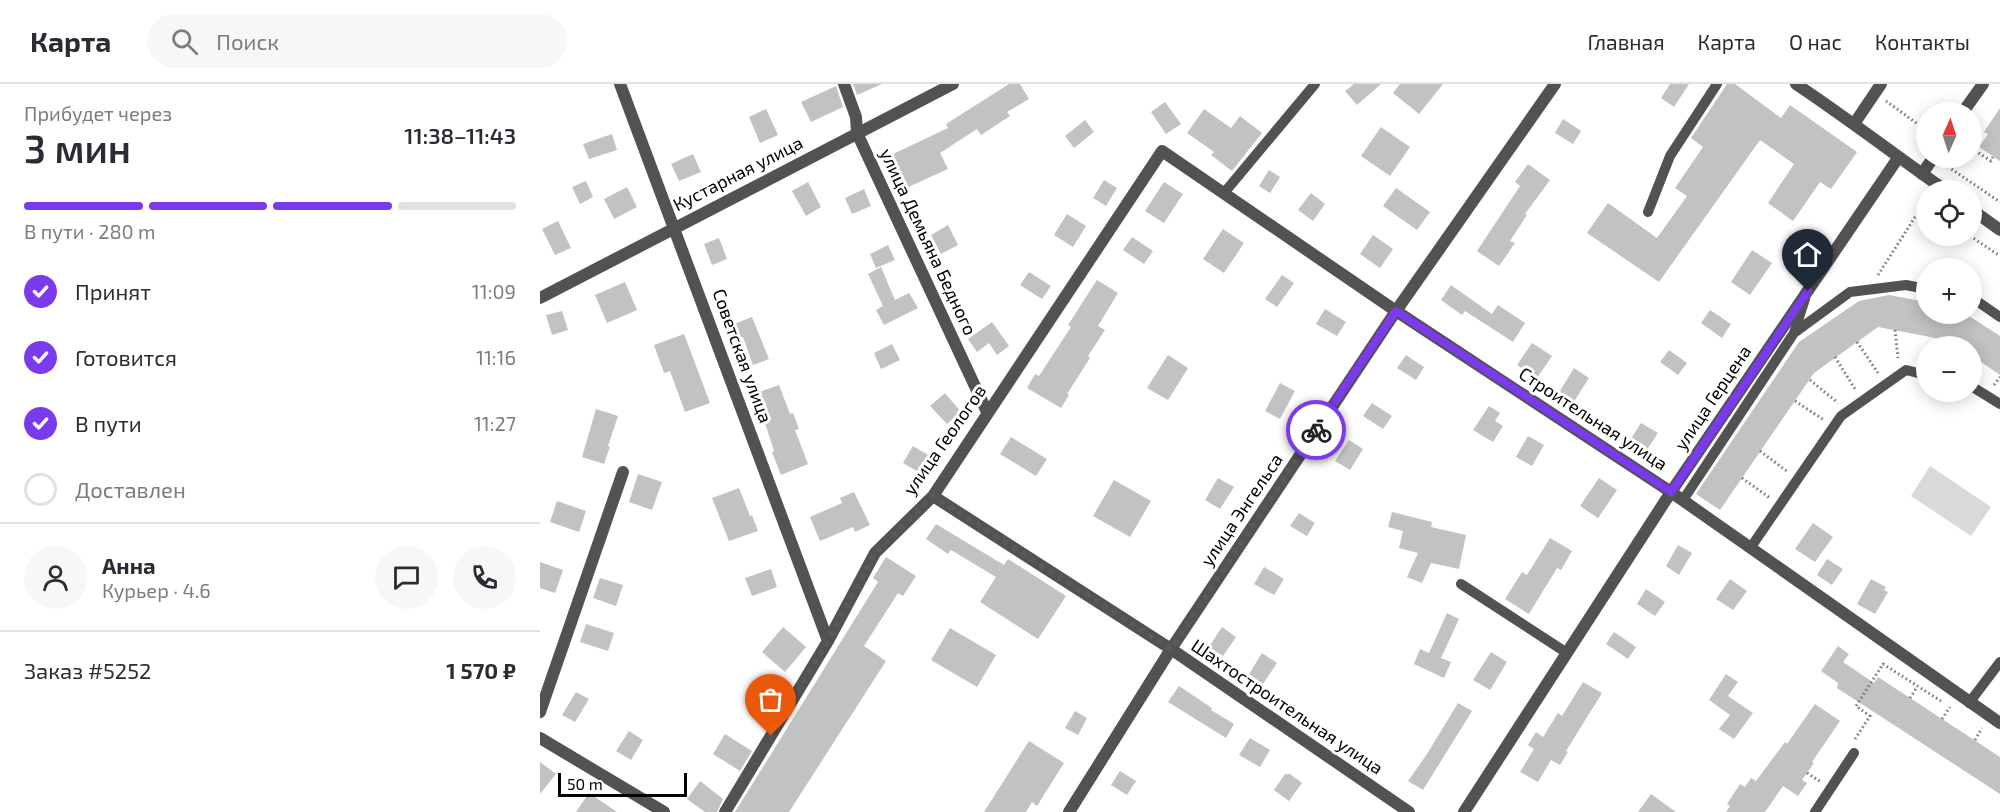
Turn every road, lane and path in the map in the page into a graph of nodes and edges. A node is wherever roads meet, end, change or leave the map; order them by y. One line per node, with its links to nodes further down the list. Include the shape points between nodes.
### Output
1 (620, 84): 28 (street, Советская улица)
2 (844, 84): 13 (street, улица Демьяна Бедного, via 856,117)
3 (953, 84): 13 (street, Кустарная улица)
4 (1315, 84): 22 (lane)
5 (1555, 84): 36 (street, улица Энгельса)
6 (1717, 84): 24 (lane, via 1670,156)
7 (1797, 84): 12 (street)
8 (1983, 84): 10 (street)
9 (1878, 88): 11 (path); 12 (street)
10 (1970, 102)
11 (1916, 121)
12 (1854, 124): 17 (street)
13 (857, 133): 28 (street, Кустарная улица); 51 (street, улица Демьяна Бедного)
14 (1162, 151): 22 (street, Строительная улица); 51 (street, улица Геологов)
15 (1982, 156): 16 (path, via 1990,161)
16 (1993, 157)
17 (1898, 158): 20 (street); 33 (street, улица Герцена)
18 (1926, 168): 20 (street)
19 (1949, 168): 23 (path)
20 (1922, 174): 21 (street)
21 (1931, 180)
22 (1224, 193): 36 (street, Строительная улица)
23 (2000, 202)
24 (1648, 212)
25 (1916, 216): 32 (path)
26 (1982, 216): 27 (street)
27 (1999, 226)
28 (674, 227): 34 (street, Кустарная улица); 63 (street, Советская улица)
29 (1982, 244): 30 (path)
30 (2000, 256)
31 (1916, 287): 32 (lane)
32 (1868, 290): 39 (lane, via 1850,292)
33 (1808, 291): 39 (lane); 57 (street, улица Герцена)
34 (540, 298)
35 (1982, 305): 37 (lane)
36 (1396, 311): 57 (street, Строительная улица); 64 (street, улица Энгельса)
37 (2000, 317)
38 (1895, 330): 43 (path)
39 (1794, 333): 59 (lane)
40 (1857, 342): 45 (path)
41 (1835, 357): 47 (path)
42 (1916, 373): 43 (lane, via 1905,370)
43 (1900, 375): 45 (lane)
44 (1809, 380): 50 (path)
45 (1886, 384): 47 (lane)
46 (1982, 393): 49 (lane)
47 (1863, 400): 50 (lane)
48 (1795, 401): 52 (path)
49 (2000, 404)
50 (1848, 411): 52 (lane)
51 (987, 412): 58 (street, улица Геологов)
52 (1834, 426): 56 (lane)
53 (1760, 451): 56 (path)
54 (623, 472): 71 (street)
55 (1742, 478): 60 (path)
56 (1797, 479): 60 (lane)
57 (1671, 492): 59 (street, Строительная улица); 65 (street, улица Герцена)
58 (933, 496): 63 (street, улица Геологов, via 875,553); 64 (street, Шахтостроительная улица)
59 (1683, 500): 61 (street, Строительная улица)
60 (1779, 505): 61 (lane)
61 (1750, 547): 69 (street, Строительная улица)
62 (1461, 584): 65 (lane)
63 (828, 641): 85 (street, улица Геологов)
64 (1171, 649): 86 (street, улица Энгельса); 87 (street, Шахтостроительная улица)
65 (1568, 653): 88 (street, улица Герцена)
66 (2000, 662): 69 (lane)
67 (1917, 686): 68 (path); 70 (path); 73 (path, via 1883,664 1856,706)
68 (1910, 698)
69 (1969, 703): 76 (street, Строительная улица)
70 (1950, 707): 72 (path); 74 (path)
71 (540, 712)
72 (1958, 712)
73 (1870, 716)
74 (1942, 719)
75 (1974, 723): 77 (path)
76 (2000, 723)
77 (1982, 728): 78 (path); 80 (path)
78 (1991, 734)
79 (540, 738): 84 (street)
80 (1975, 740)
81 (1854, 753): 89 (lane)
82 (1807, 773): 83 (path)
83 (1824, 784)
84 (664, 812)
85 (725, 812)
86 (1069, 812)
87 (1409, 812)
88 (1464, 812)
89 (1815, 812)

